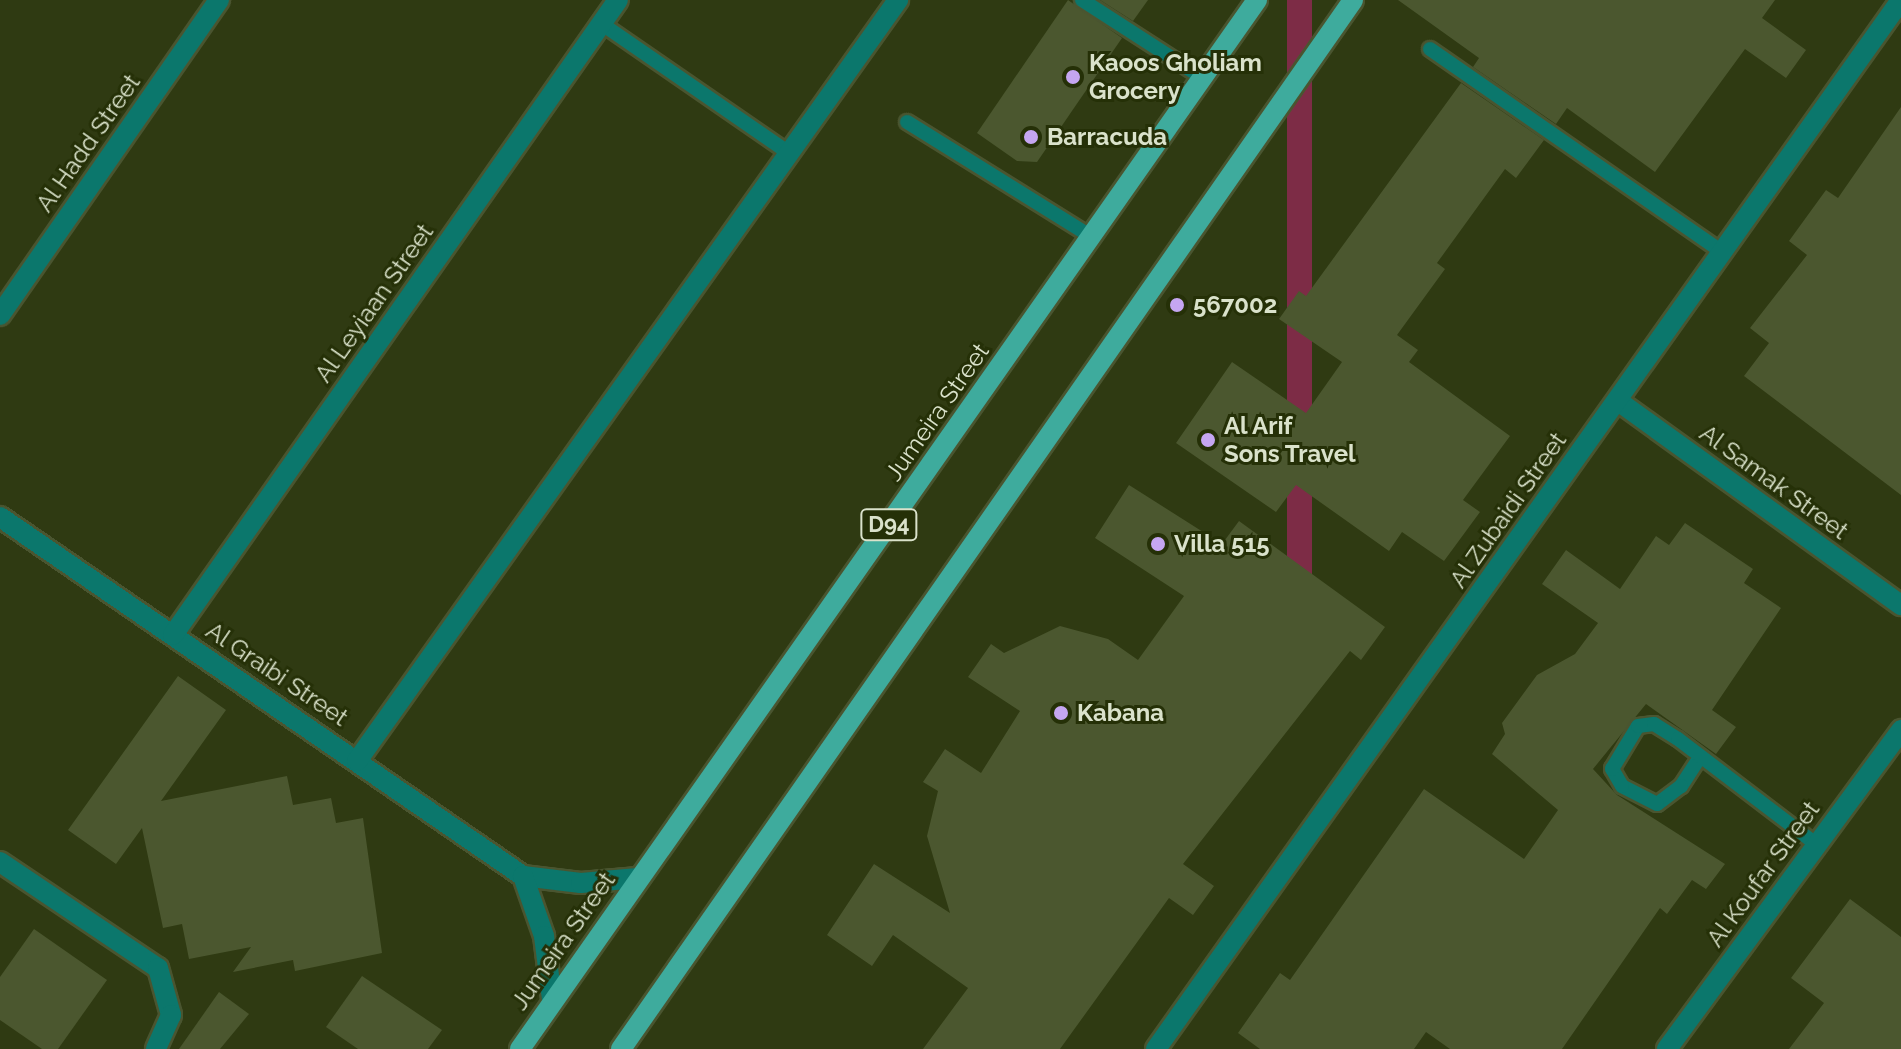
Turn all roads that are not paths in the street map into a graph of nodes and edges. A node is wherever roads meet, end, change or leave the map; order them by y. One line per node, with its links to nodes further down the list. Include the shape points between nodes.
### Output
1 (219, 0): 15 (street, Al Hadd Street)
2 (618, 0): 8 (street, Al Leyiaan Street)
3 (898, 0): 12 (street)
4 (1082, 0): 10 (lane)
5 (1257, 0): 10 (main road, Jumeira Street / D94)
6 (1353, 0): 30 (main road)
7 (1901, 0): 14 (street, Al Zubaidi Street)
8 (602, 24): 12 (lane); 19 (street, Al Leyiaan Street)
9 (1430, 49): 14 (lane)
10 (1203, 78): 13 (main road, Jumeira Street / D94)
11 (907, 122): 13 (lane)
12 (789, 153): 22 (street)
13 (1093, 238): 26 (main road, Jumeira Street / D94)
14 (1718, 249): 16 (street, Al Zubaidi Street)
15 (0, 315)
16 (1618, 401): 18 (street, Al Samak Street); 31 (street, Al Zubaidi Street)
17 (0, 517): 19 (street, Al Graibi Street)
18 (1901, 605)
19 (173, 635): 22 (street, Al Graibi Street)
20 (1901, 730): 23 (street, Al Koufar Street)
21 (1700, 757): 21 (lane, via 1681,786 1657,804 1622,786 1612,769 1620,748 1645,722); 23 (lane)
22 (357, 761): 25 (street, Al Graibi Street)
23 (1817, 845): 32 (street, Al Koufar Street)
24 (3, 870): 28 (street, via 158,968 171,1015)
25 (523, 876): 26 (street, Al Graibi Street, via 581,883); 27 (street, via 544,936)
26 (638, 878): 27 (main road, Jumeira Street / D94)
27 (552, 999): 29 (main road, Jumeira Street / D94)
28 (156, 1049)
29 (520, 1049)
30 (621, 1049)
31 (1156, 1049)
32 (1667, 1049)

